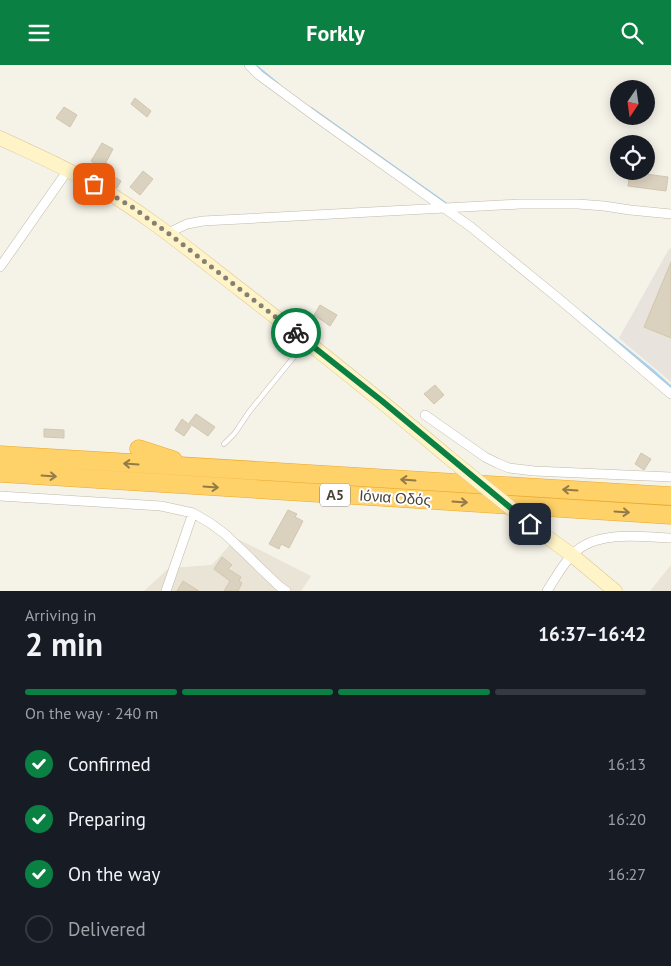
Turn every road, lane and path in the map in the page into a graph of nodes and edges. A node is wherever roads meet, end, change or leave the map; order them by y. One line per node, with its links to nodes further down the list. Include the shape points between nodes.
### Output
1 (249, 65): 4 (street)
2 (0, 138): 3 (main road)
3 (68, 170): 6 (main road); 7 (street)
4 (444, 208): 5 (street, via 578,204); 6 (street, via 203,221); 9 (street, via 525,270)
5 (671, 214)
6 (168, 233): 8 (main road)
7 (0, 267)
8 (307, 341): 11 (lane); 22 (main road, bridge)
9 (671, 394)
10 (425, 415): 16 (street, via 485,457 509,467)
11 (224, 445)
12 (139, 449): 14 (highway)
13 (0, 455): 14 (highway, Ιόνια Οδός / Α5, one-way to 13)
14 (197, 468): 18 (highway, Ιόνια Οδός / Α5, one-way to 14)
15 (0, 473): 20 (highway, Ιόνια Οδός / Α5, one-way to 20)
16 (671, 477)
17 (0, 496): 19 (street, via 161,506)
18 (671, 496)
19 (193, 513): 23 (street); 24 (street, via 225,534)
20 (671, 515)
21 (671, 538): 22 (street, via 604,538 581,546)
22 (572, 555): 25 (street); 26 (main road)
23 (166, 591)
24 (286, 591)
25 (547, 591)
26 (615, 591)

